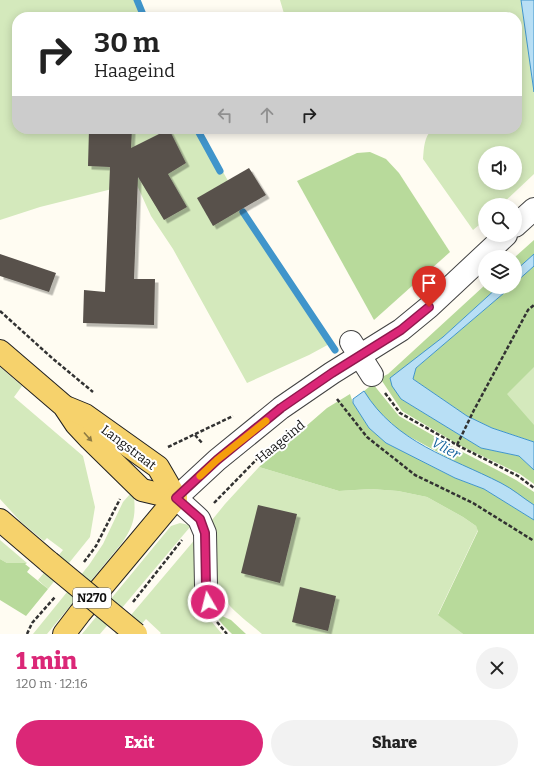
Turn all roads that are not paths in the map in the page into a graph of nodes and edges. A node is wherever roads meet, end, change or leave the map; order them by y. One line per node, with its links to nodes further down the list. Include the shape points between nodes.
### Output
1 (534, 209): 2 (street)
2 (522, 220)
3 (495, 242): 4 (street, Haageind, via 464,261 429,307 407,325)
4 (355, 349): 6 (street); 7 (street, Haageind, via 217,460)
5 (0, 351): 7 (main road, Langstraat, via 64,406 76,424 142,490)
6 (372, 375)
7 (176, 498): 9 (street, via 200,519 205,533); 10 (main road, Haageind)
8 (0, 520): 11 (main road, N270, bridge)
9 (208, 602)
10 (64, 634)
11 (136, 634)

